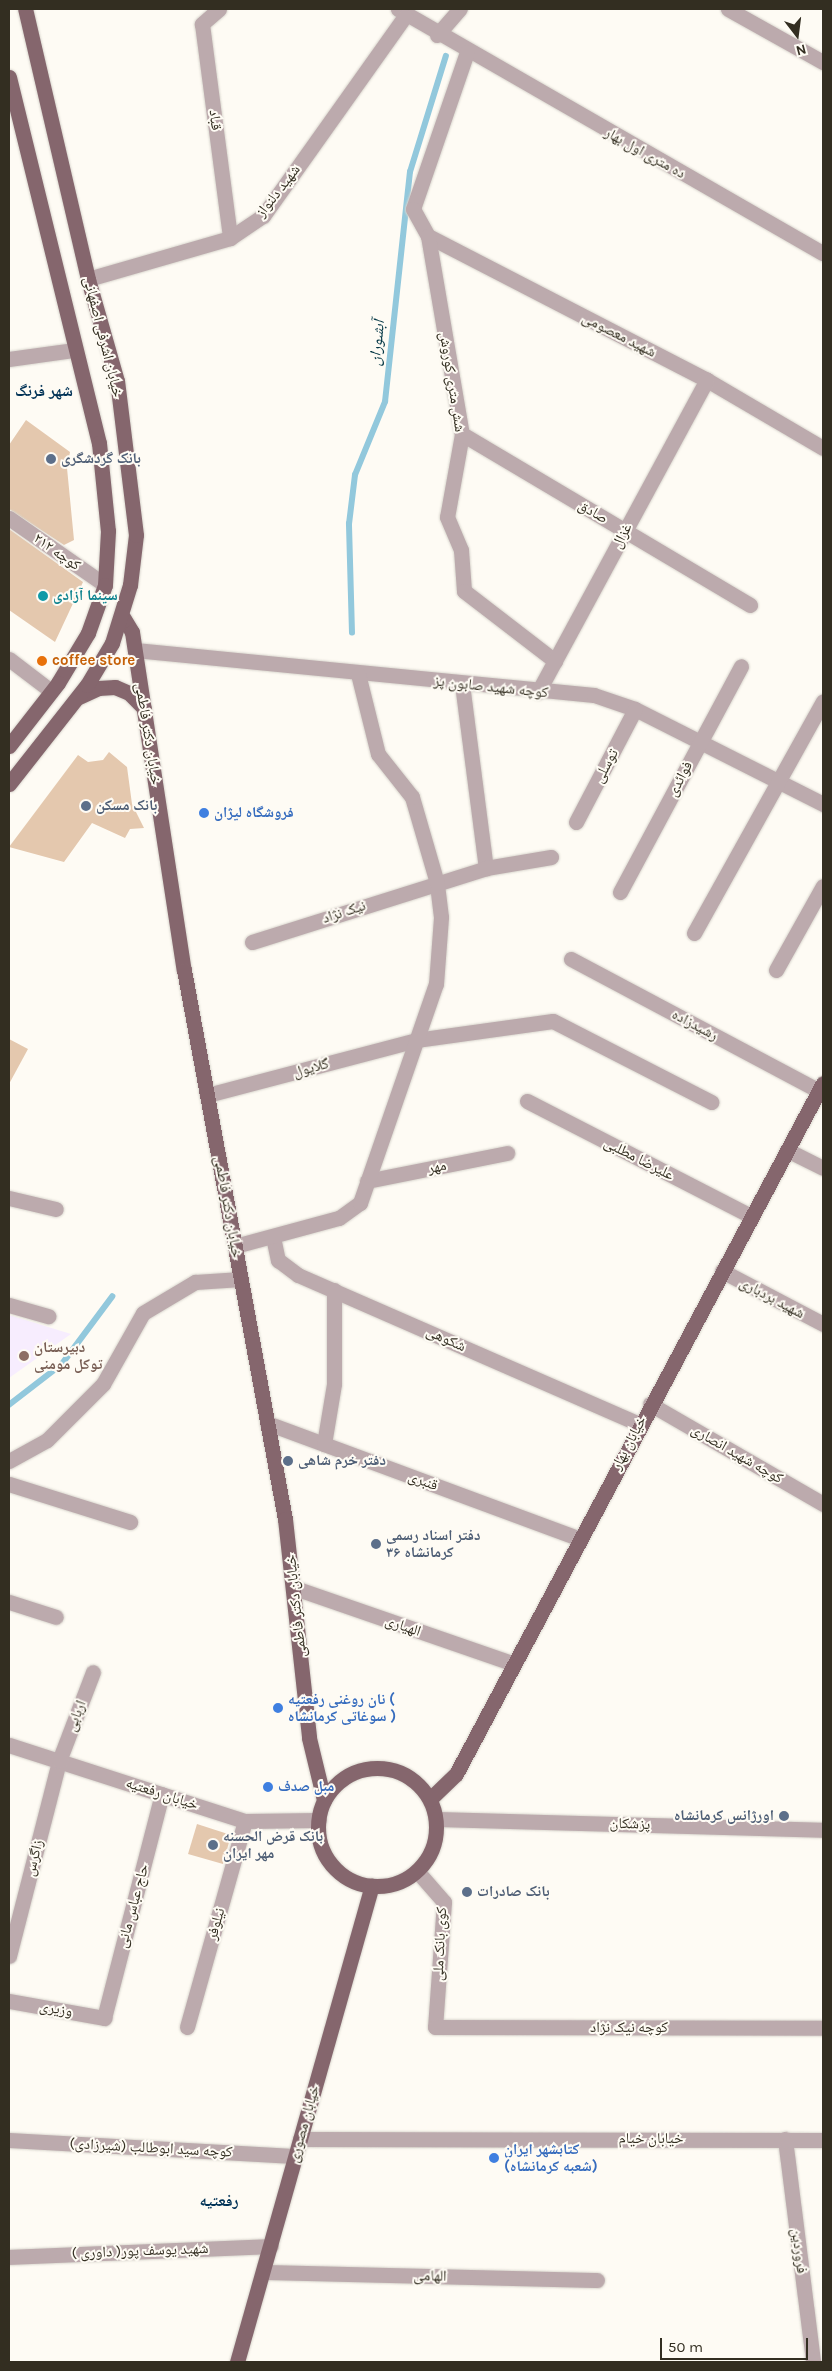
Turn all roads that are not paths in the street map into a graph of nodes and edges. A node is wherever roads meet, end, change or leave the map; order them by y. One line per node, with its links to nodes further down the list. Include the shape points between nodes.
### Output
1 (26, 9): 13 (main road, خیابان اشرفی اصفهانی)
2 (219, 9): 11 (street, قباد, via 202,24)
3 (460, 9): 6 (street)
4 (728, 9): 8 (street)
5 (402, 12): 6 (street, ده متری اول بهار); 11 (street, شهید دلنواز, via 262,216)
6 (438, 35): 7 (street, ده متری اول بهار)
7 (468, 52): 10 (street, شهید معصومی, via 413,209 416,222); 12 (street, ده متری اول بهار)
8 (823, 62)
9 (9, 77): 14 (main road, خیابان اشرفی اصفهانی)
10 (428, 236): 16 (street, شهید معصومی); 17 (street, شش متری کوروش)
11 (230, 238): 13 (street, شهید دلنواز)
12 (823, 253)
13 (88, 279): 23 (main road, خیابان اشرفی اصفهانی, via 117,381 134,508 134,558)
14 (74, 350): 15 (street); 21 (main road, خیابان اشرفی اصفهانی, via 105,487)
15 (9, 359)
16 (707, 380): 18 (street, شهید معصومی); 20 (street, غزال)
17 (462, 434): 20 (street, صادق); 26 (street, شش متری کوروش, via 447,517 461,550 464,590)
18 (823, 448)
19 (9, 518): 21 (street, کوچه ۲۱۲)
20 (626, 531): 22 (street, صادق); 26 (street, غزال)
21 (105, 585): 30 (main road, خیابان اشرفی اصفهانی, via 88,633)
22 (750, 605)
23 (123, 617): 24 (main road, خیابان دکتر فاطمی); 32 (main road, خیابان اشرفی اصفهانی, via 112,643)
24 (135, 650): 28 (street, کوچه شهید صابون پز); 34 (main road, خیابان دکتر فاطمی)
25 (9, 659): 30 (street)
26 (555, 661): 31 (street, غزال)
27 (741, 666): 36 (street, فوائدی)
28 (358, 674): 29 (street, کوچه شهید صابون پز); 44 (street, via 378,754 412,797)
29 (462, 684): 31 (street, کوچه شهید صابون پز); 43 (street)
30 (51, 691): 37 (main road, خیابان اشرفی اصفهانی)
31 (538, 692): 35 (street, کوچه شهید صابون پز, via 594,695)
32 (75, 699): 34 (main road, via 98,688 115,688 129,693); 39 (main road, خیابان اشرفی اصفهانی)
33 (823, 701): 38 (street)
34 (144, 708): 53 (main road, خیابان دکتر فاطمی)
35 (635, 709): 36 (street, کوچه شهید صابون پز); 41 (street, توسلی)
36 (700, 742): 38 (street, کوچه شهید صابون پز); 46 (street, فوائدی)
37 (9, 746)
38 (780, 782): 40 (street, کوچه شهید صابون پز); 47 (street)
39 (9, 784)
40 (823, 804)
41 (576, 822)
42 (551, 857): 43 (street, نیک نژاد)
43 (486, 868): 44 (street, نیک نژاد)
44 (437, 883): 48 (street, نیک نژاد); 51 (street, via 441,917 436,984)
45 (823, 886): 50 (street)
46 (620, 892)
47 (694, 933)
48 (252, 942)
49 (571, 959): 52 (street, رشیدزاده)
50 (776, 970)
51 (416, 1040): 53 (street, گلایول); 55 (street, گلایول, via 553,1021); 59 (street)
52 (821, 1087): 56 (main road, خیابان بهار)
53 (207, 1095): 64 (main road, خیابان دکتر فاطمی)
54 (528, 1101): 62 (street, علیرضا مطلبی)
55 (711, 1102)
56 (787, 1150): 58 (street); 62 (main road, خیابان بهار)
57 (507, 1153): 59 (street, مهر)
58 (823, 1168)
59 (367, 1181): 63 (street, via 360,1203 339,1218)
60 (9, 1198): 61 (street)
61 (56, 1209)
62 (751, 1216): 65 (main road, خیابان بهار)
63 (273, 1237): 64 (street); 67 (street, شکوهی, via 278,1260 298,1275)
64 (235, 1246): 66 (main road, خیابان دکتر فاطمی)
65 (722, 1271): 70 (street, شهید بردباری); 71 (main road, خیابان بهار)
66 (241, 1279): 72 (main road, خیابان دکتر فاطمی); 75 (street, via 195,1282 143,1313 103,1384 47,1440)
67 (334, 1290): 73 (street, شکوهی); 74 (street, via 334,1384)
68 (9, 1304): 69 (street)
69 (48, 1316)
70 (823, 1324)
71 (650, 1404): 73 (main road, خیابان بهار); 77 (street, کوچه شهید انصاری)
72 (267, 1423): 74 (street, قنبری); 80 (main road, خیابان دکتر فاطمی)
73 (639, 1424): 79 (main road, خیابان بهار)
74 (324, 1444): 79 (street, قنبری)
75 (9, 1461)
76 (9, 1484): 78 (street)
77 (823, 1504)
78 (130, 1522)
79 (578, 1538): 83 (main road, خیابان بهار)
80 (295, 1588): 83 (street, الهیاری); 89 (main road, خیابان دکتر فاطمی, via 309,1738)
81 (9, 1602): 82 (street)
82 (56, 1617)
83 (511, 1663): 88 (main road, خیابان بهار, via 456,1774)
84 (93, 1672): 86 (street, اربابی)
85 (9, 1745): 86 (street, خیابان رفعتیه)
86 (59, 1761): 87 (street, خیابان رفعتیه); 96 (street, زاگرس)
87 (162, 1794): 92 (street, خیابان رفعتیه); 98 (street, حاج عباس مانی)
88 (430, 1799): 89 (main road, via 403,1774 374,1768 343,1780); 90 (main road)
89 (324, 1800): 91 (main road)
90 (436, 1819): 93 (street, پزشکان); 94 (main road, via 431,1853)
91 (318, 1820): 92 (street, خیابان رفعتیه); 95 (main road, via 318,1836 331,1864 343,1875)
92 (245, 1821): 99 (street, نیلوفر)
93 (823, 1830)
94 (416, 1871): 95 (main road, via 403,1880); 100 (street, کوی بانک ملی, via 444,1902)
95 (372, 1886): 104 (main road, خیابان مصوری)
96 (9, 1956)
97 (9, 2001): 98 (street, وزیری)
98 (104, 2018)
99 (187, 2027)
100 (435, 2027): 101 (street, کوچه نیک نژاد)
101 (823, 2028)
102 (785, 2139): 104 (street, خیابان خیام); 105 (street, خیابان خیام); 112 (street, فروردین)
103 (9, 2140): 106 (street, کوچه سید ابوطالب (شیرزادی))
104 (300, 2140): 106 (main road, خیابان مصوری)
105 (823, 2140)
106 (294, 2156): 107 (main road, خیابان مصوری)
107 (271, 2246): 108 (street, شهید یوسف پور( داوری )); 109 (main road, خیابان مصوری)
108 (9, 2257)
109 (263, 2272): 110 (street, الهامی); 111 (main road, خیابان مصوری)
110 (597, 2280)
111 (237, 2362)
112 (813, 2362)

